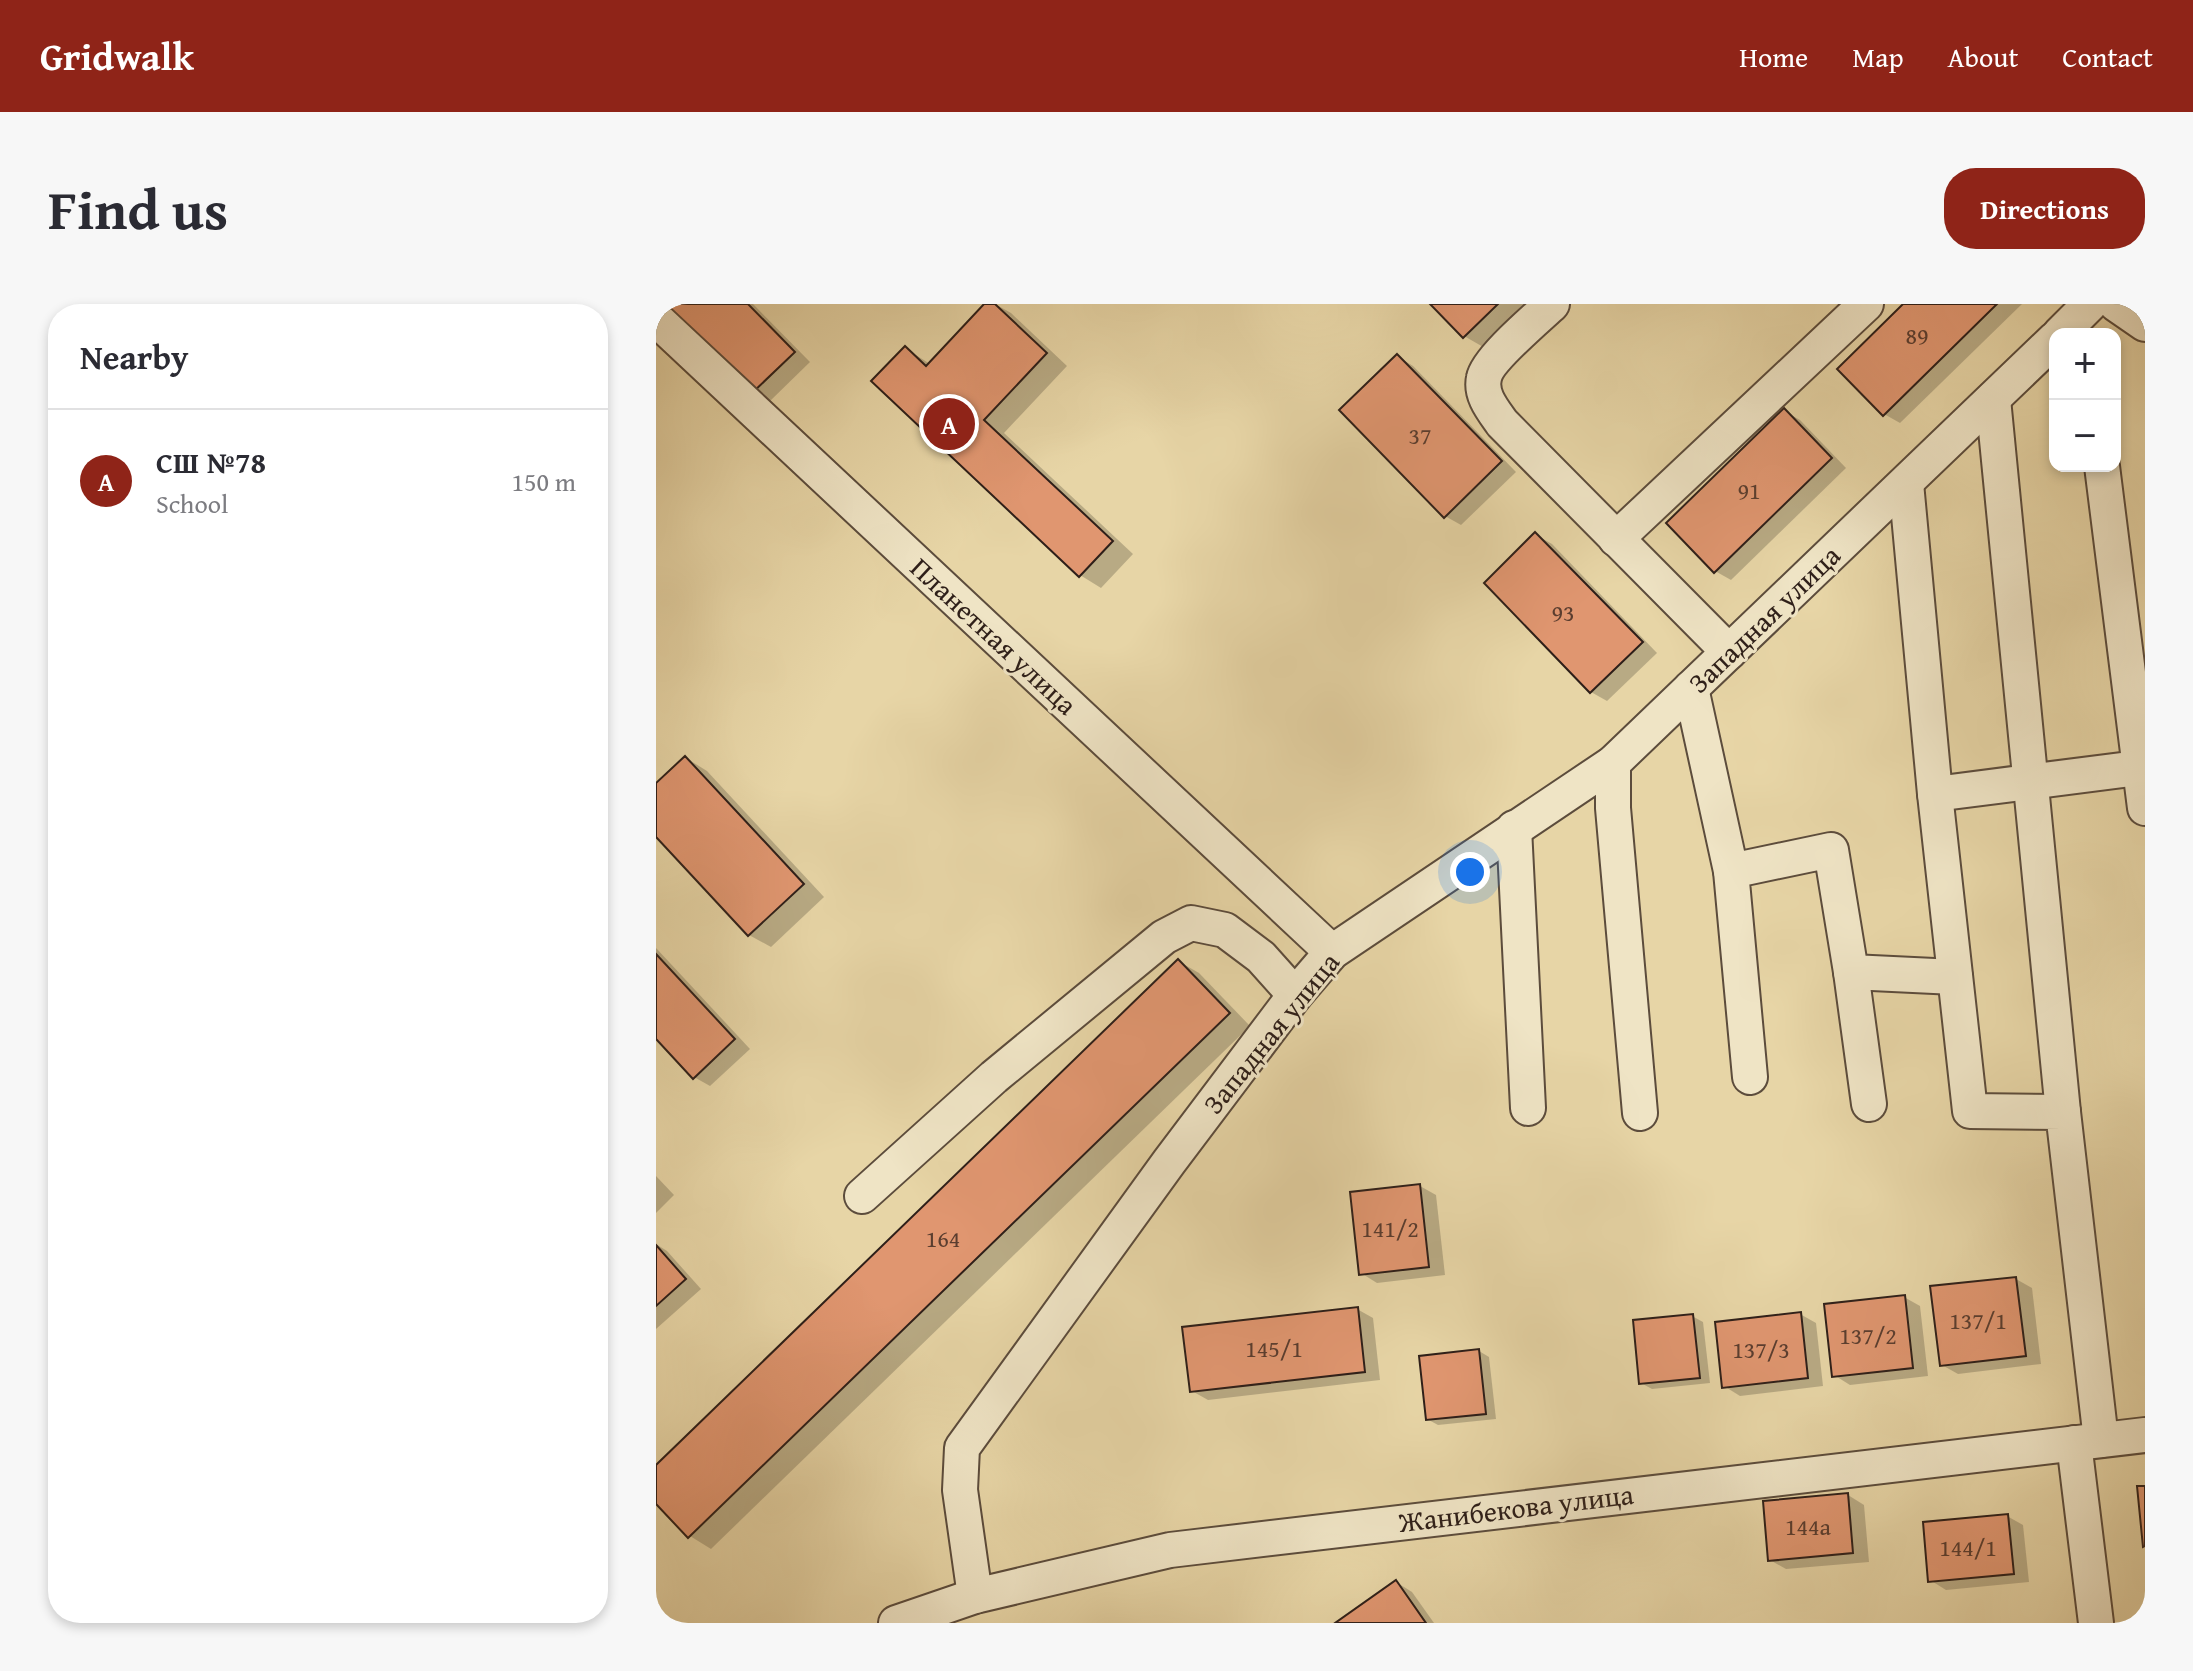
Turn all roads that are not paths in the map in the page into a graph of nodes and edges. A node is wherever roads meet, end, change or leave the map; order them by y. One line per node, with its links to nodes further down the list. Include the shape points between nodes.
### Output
1 (1552, 304): 14 (street, via 1493,361 1484,378 1486,400 1502,423)
2 (1866, 304): 14 (street)
3 (2090, 304): 8 (street)
4 (2100, 304): 9 (street)
5 (2116, 304): 7 (street)
6 (656, 319): 24 (street, Планетная улица)
7 (2145, 324)
8 (2066, 328)
9 (2098, 328)
10 (2049, 345): 11 (street, Западная улица)
11 (1993, 399): 13 (street, Западная улица); 19 (street)
12 (2103, 472): 18 (street)
13 (1906, 483): 15 (street, Западная улица); 20 (street)
14 (1616, 539): 15 (street)
15 (1729, 652): 16 (street, Западная улица)
16 (1691, 688): 17 (street, Западная улица); 23 (street)
17 (1613, 763): 22 (street, Западная улица); 32 (street)
18 (2142, 768): 19 (street); 21 (street)
19 (2031, 783): 20 (street); 31 (street)
20 (1935, 794): 26 (street)
21 (2145, 808)
22 (1514, 828): 24 (street, Западная улица); 30 (street)
23 (1731, 871): 25 (street, via 1831,850); 28 (street)
24 (1332, 952): 27 (street, Западная улица)
25 (1851, 972): 26 (street); 29 (street)
26 (1955, 977): 31 (street, via 1970,1111)
27 (1295, 995): 33 (street, via 1261,957 1225,930 1191,923 1164,937 1006,1067); 36 (street, Западная улица, via 962,1448 960,1490)
28 (1750, 1077)
29 (1869, 1104)
30 (1528, 1108)
31 (2063, 1112): 35 (street)
32 (1640, 1113)
33 (862, 1196)
34 (2145, 1435): 35 (street, Жанибекова улица)
35 (2088, 1441): 36 (street, Жанибекова улица, via 1170,1550); 38 (street)
36 (975, 1596): 37 (street, Жанибекова улица)
37 (896, 1623)
38 (2096, 1623)

